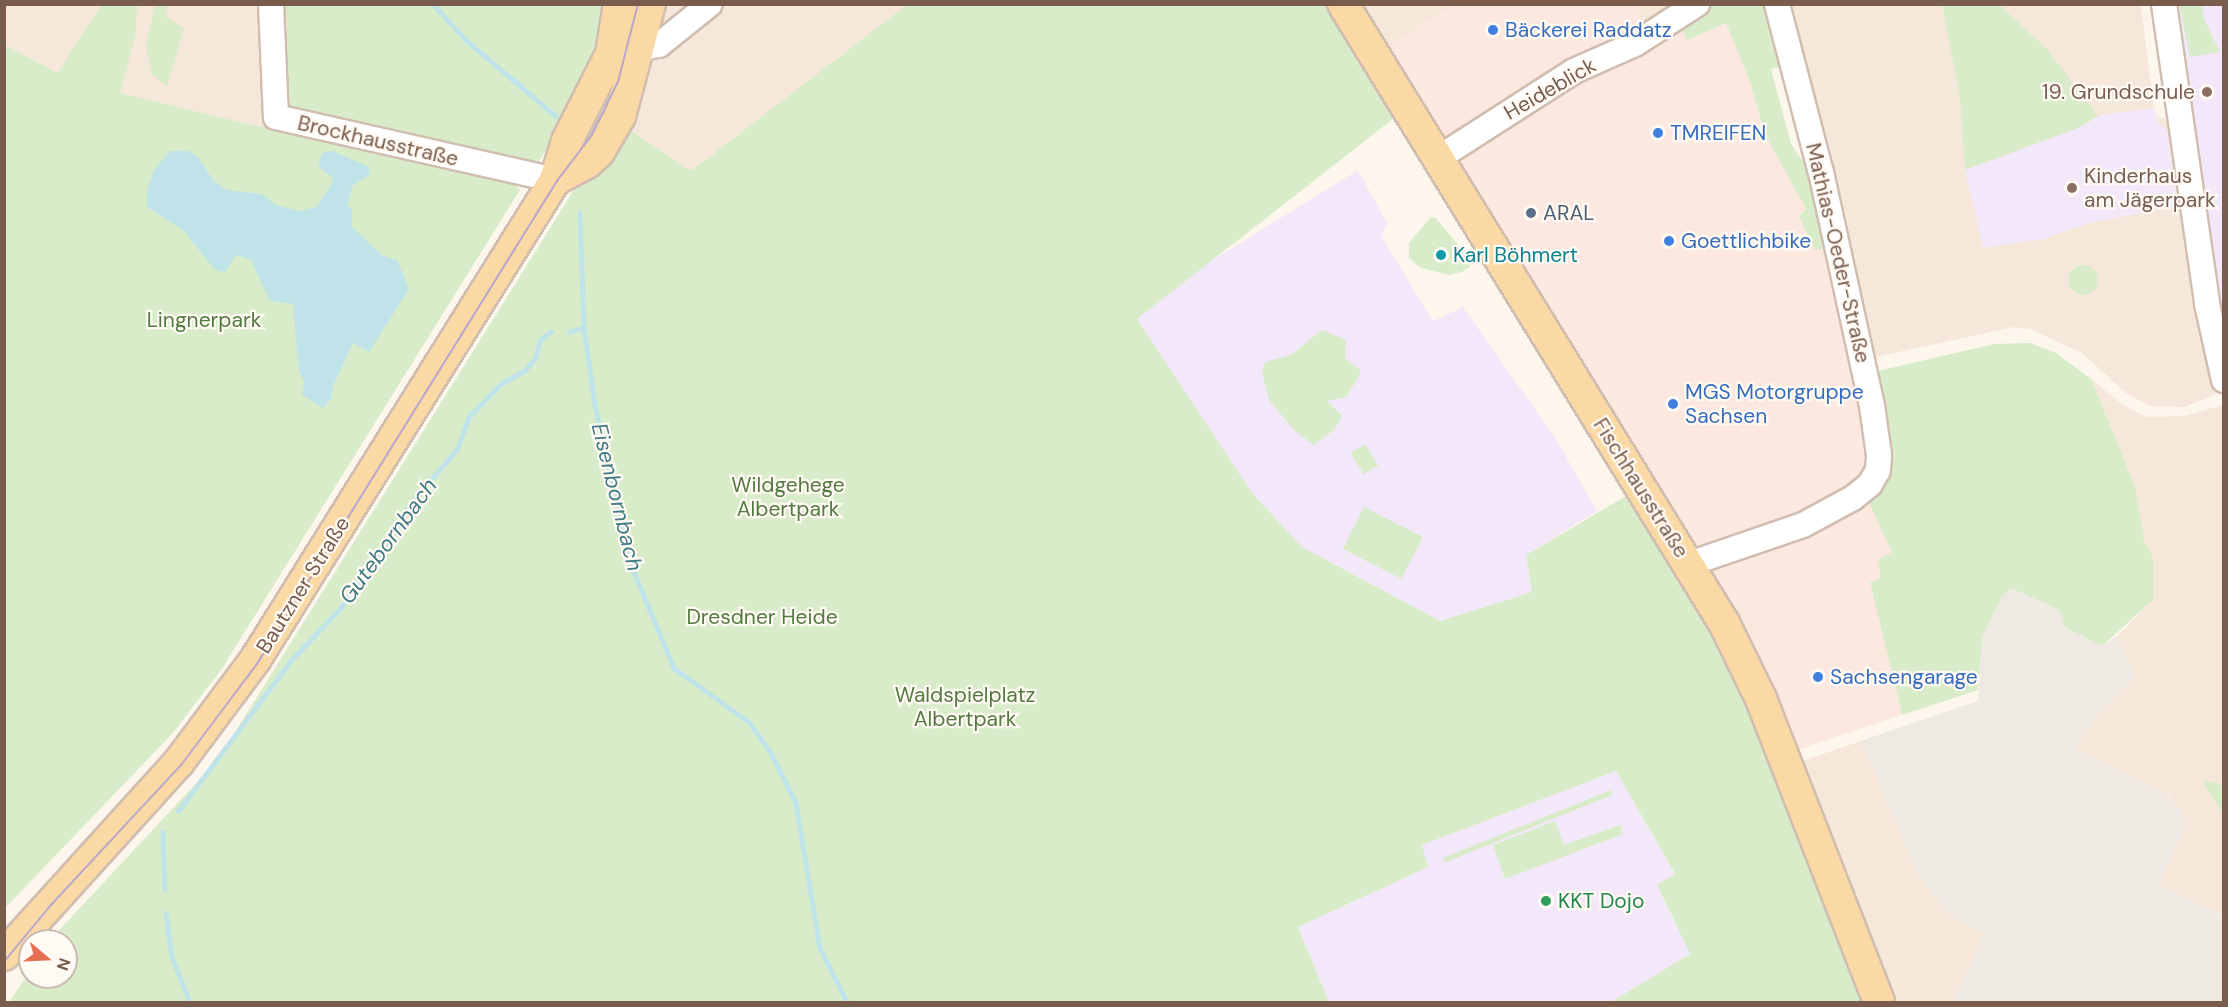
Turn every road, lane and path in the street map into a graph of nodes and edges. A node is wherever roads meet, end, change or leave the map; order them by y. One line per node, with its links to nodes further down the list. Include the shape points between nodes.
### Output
1 (271, 4): 12 (street, Brockhausstraße, via 276,117)
2 (619, 4): 10 (main road, Bautzner Straße)
3 (650, 4): 9 (main road)
4 (710, 4): 9 (street, via 659,45)
5 (1343, 4): 11 (main road, Fischhausstraße)
6 (1697, 4): 11 (street, Heideblick, via 1635,44 1574,71)
7 (1778, 4): 14 (street, Mathias-Oeder-Straße, via 1821,173 1872,406 1880,455 1878,470 1870,484 1853,498 1803,525)
8 (2164, 4): 13 (street, via 2207,304)
9 (641, 50): 10 (street); 12 (main road, via 620,116 609,136 587,163)
10 (611, 54): 12 (main road, Bautzner Straße, via 567,141)
11 (1437, 159): 14 (main road, Fischhausstraße)
12 (555, 180): 15 (main road, Bautzner Straße, via 224,705 179,762)
13 (2223, 380)
14 (1689, 564): 16 (main road, Fischhausstraße, via 1724,623 1761,699)
15 (4, 955)
16 (1879, 1002)

